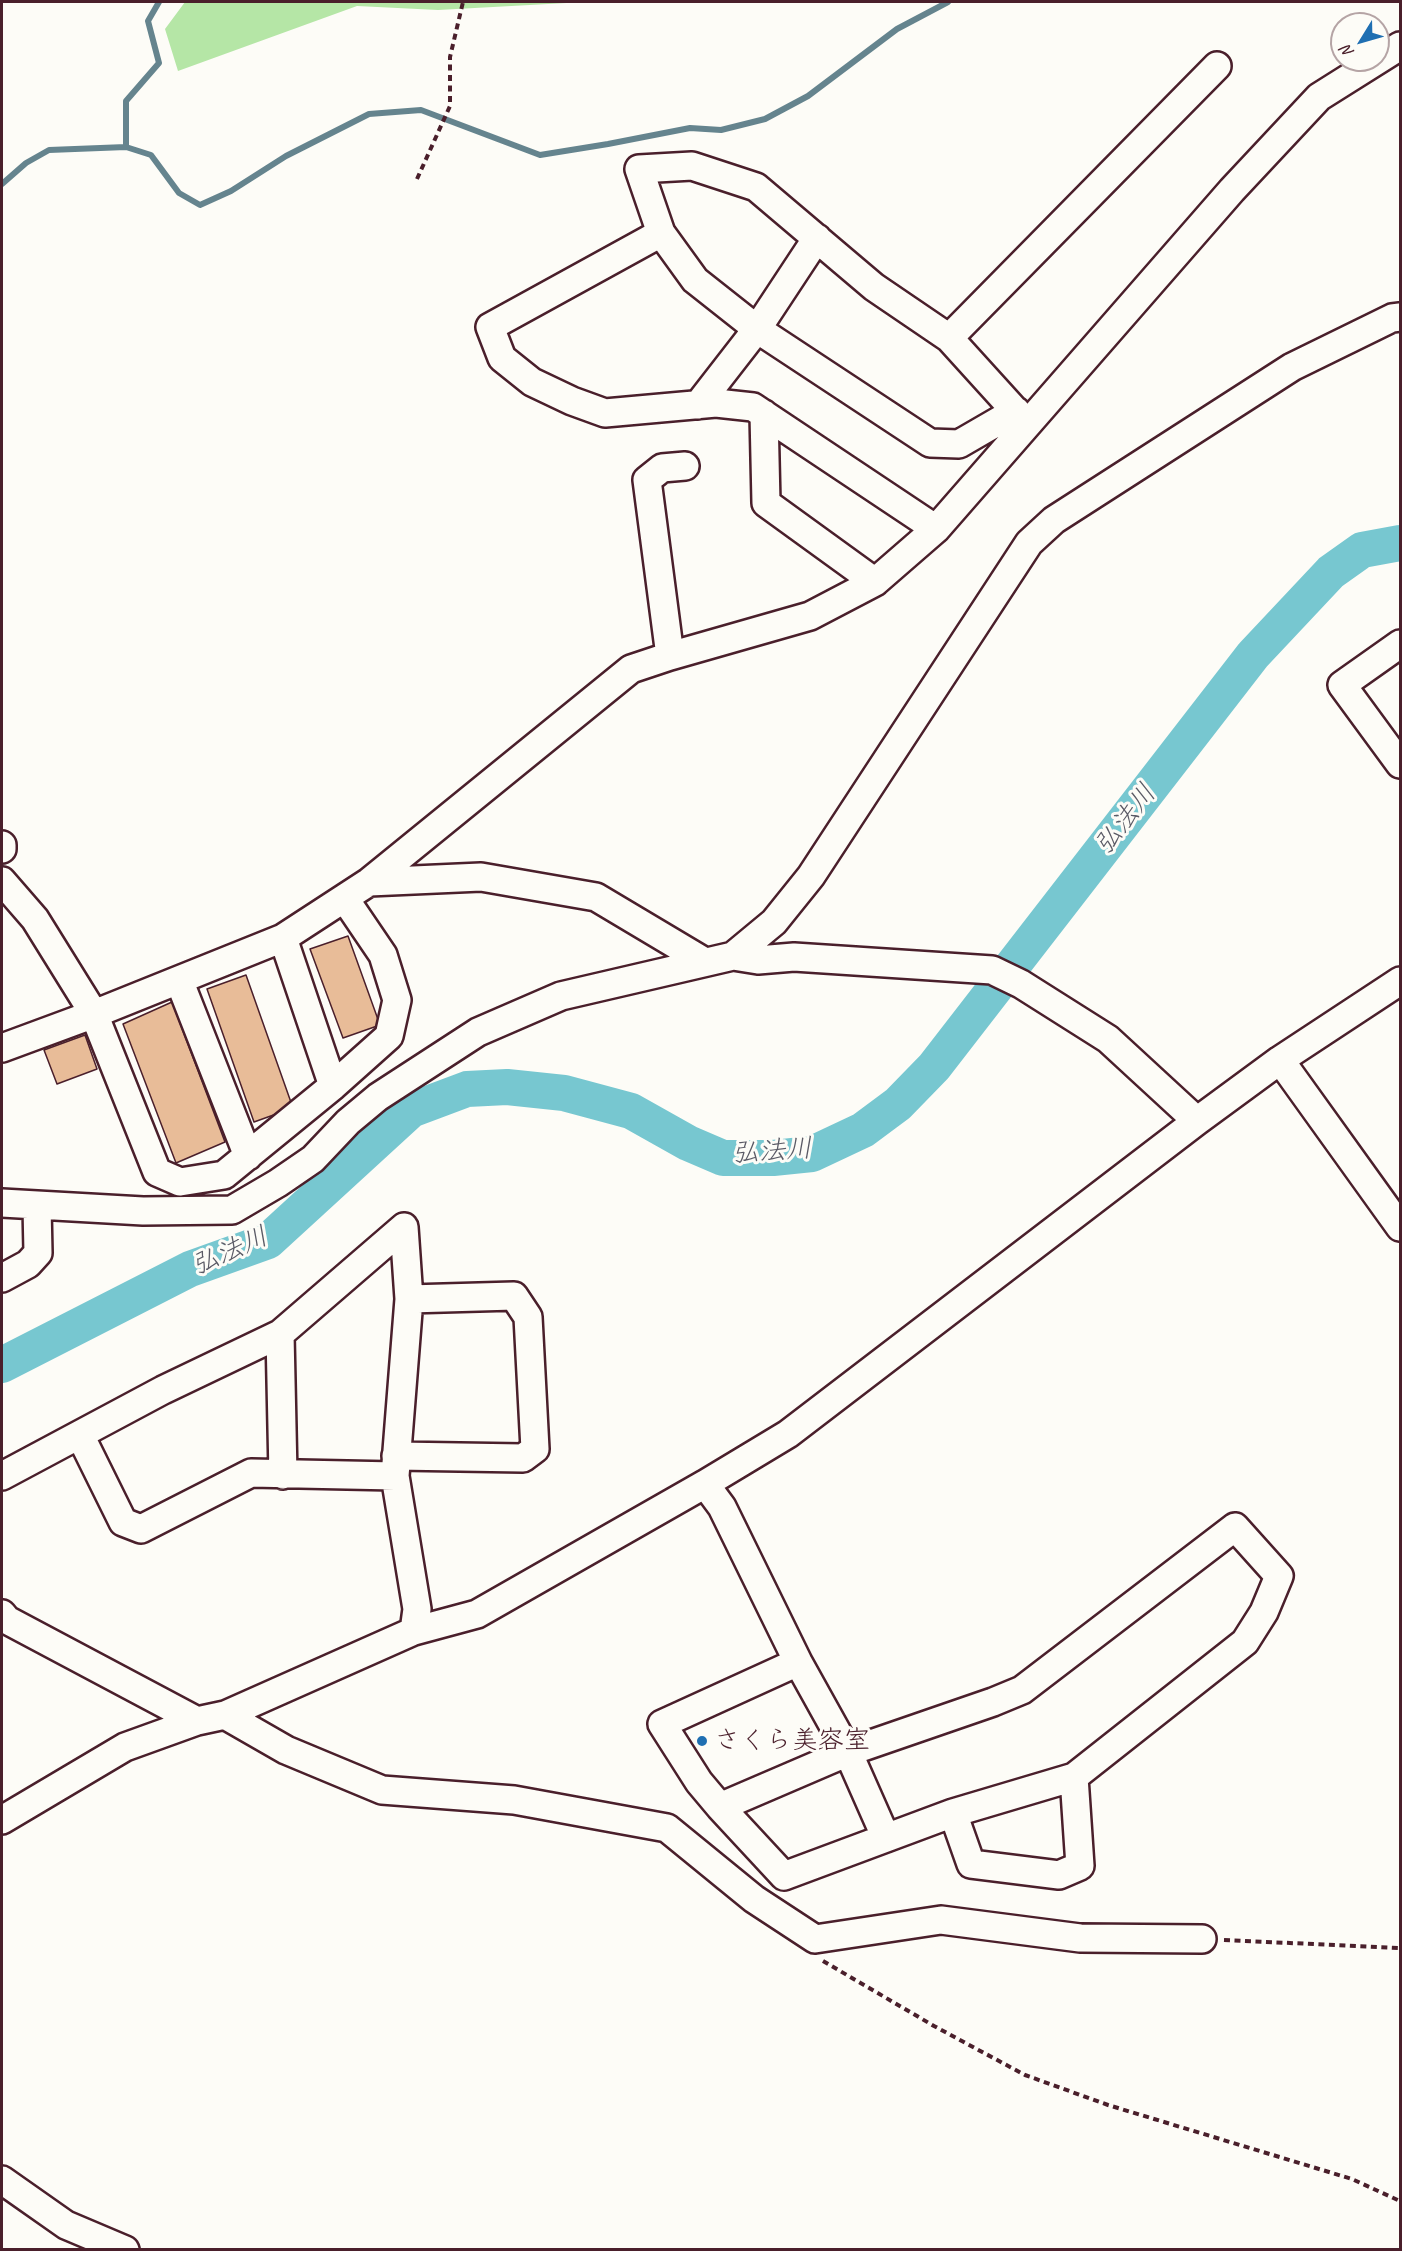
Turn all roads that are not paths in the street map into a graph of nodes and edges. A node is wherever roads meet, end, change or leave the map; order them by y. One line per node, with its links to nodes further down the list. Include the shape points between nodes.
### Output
1 (1401, 46): 10 (street, via 1319,97)
2 (1217, 66): 7 (street)
3 (661, 233): 4 (street, via 639,169 692,166 756,187); 6 (street, via 695,280); 8 (street, via 490,327 502,358 532,382 583,405 606,413)
4 (817, 238): 6 (street); 7 (street, via 874,287)
5 (1401, 316): 21 (street, via 1292,368 1054,520 1029,543 811,876 774,922)
6 (756, 329): 8 (street); 10 (street, via 930,443 959,444)
7 (949, 338): 10 (street)
8 (698, 405): 9 (street, via 753,407)
9 (764, 414): 12 (street); 13 (street, via 766,503)
10 (1022, 418): 12 (street)
11 (685, 466): 15 (street, via 662,468 647,480)
12 (936, 529): 13 (street)
13 (875, 582): 15 (street, via 810,616)
14 (1401, 644): 16 (street, via 1341,685)
15 (670, 656): 18 (street, via 631,669)
16 (1401, 764)
17 (2, 881): 25 (street, via 34,920)
18 (369, 882): 19 (street); 22 (street, via 481,877 596,897)
19 (345, 899): 20 (street); 28 (street, via 383,955 397,1000 390,1036)
20 (283, 938): 23 (street); 28 (street)
21 (733, 956): 22 (street); 29 (street, via 992,970 1022,984 1108,1039)
22 (705, 962): 32 (street, via 561,996 478,1032 378,1097 313,1159 232,1210)
23 (179, 980): 25 (street); 30 (street)
24 (1401, 981): 27 (street)
25 (94, 1014): 26 (street); 30 (street, via 157,1172 180,1182 224,1175)
26 (2, 1048)
27 (1280, 1060): 29 (street); 33 (street)
28 (333, 1086): 30 (street)
29 (1197, 1121): 41 (street, via 788,1434)
30 (248, 1156)
31 (2, 1203): 32 (street)
32 (37, 1206): 34 (street, via 38,1253 28,1264)
33 (1401, 1227)
34 (2, 1278)
35 (409, 1299): 36 (street, via 404,1227); 38 (street); 38 (street, via 514,1296 528,1317 535,1449 523,1458)
36 (279, 1334): 37 (street); 39 (street)
37 (80, 1435): 39 (street, via 123,1522 141,1529 251,1473); 40 (street)
38 (396, 1466): 39 (street); 43 (street, via 417,1609)
39 (284, 1475)
40 (2, 1476)
41 (705, 1484): 43 (street, via 477,1614); 44 (street, via 722,1508)
42 (2, 1614): 46 (street)
43 (414, 1631): 45 (street)
44 (798, 1662): 47 (street); 49 (street, via 662,1724)
45 (225, 1715): 46 (street); 53 (street, via 286,1750 382,1790 514,1800 667,1828 754,1899 815,1939 941,1920 1080,1938)
46 (197, 1721): 51 (street, via 125,1747)
47 (848, 1752): 48 (street, via 1022,1690 1235,1527 1279,1576 1264,1612 1245,1642); 49 (street); 52 (street)
48 (1074, 1777): 50 (street); 50 (street, via 1080,1866 1059,1875 971,1864)
49 (720, 1807): 52 (street, via 784,1876)
50 (953, 1813): 52 (street)
51 (2, 1820)
52 (886, 1839)
53 (1202, 1939)
54 (2, 2180): 55 (street, via 66,2224)
55 (125, 2250)

